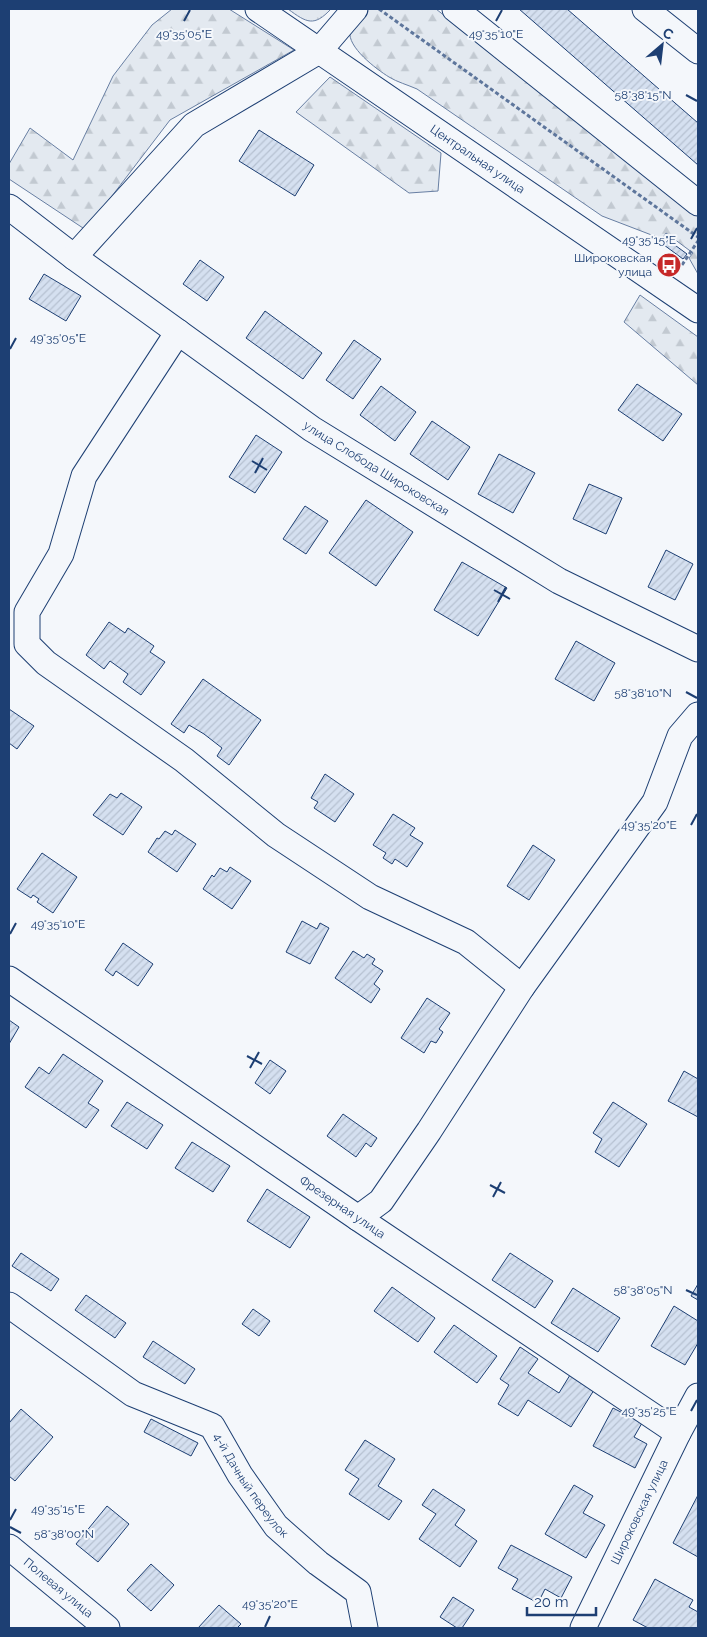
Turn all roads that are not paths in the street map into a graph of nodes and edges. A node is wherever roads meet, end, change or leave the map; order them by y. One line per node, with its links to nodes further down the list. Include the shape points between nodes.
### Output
1 (258, 9): 5 (street, Центральная улица)
2 (355, 9): 5 (street)
3 (455, 9): 7 (street)
4 (645, 9): 6 (street)
5 (319, 51): 9 (street, via 194,125); 10 (street, Центральная улица)
6 (698, 51)
7 (698, 203)
8 (9, 207): 9 (street, улица Слобода Широковская)
9 (74, 257): 11 (street, улица Слобода Широковская)
10 (698, 310)
11 (178, 332): 12 (street, улица Слобода Широковская, via 312,429 551,576); 15 (street, via 84,476 61,554 27,612 27,644 46,663 184,760 276,835 370,897 466,942)
12 (698, 649)
13 (698, 715): 15 (street, via 680,736 655,802)
14 (9, 979): 16 (street, Фрезерная улица)
15 (522, 987): 16 (street, via 381,1201)
16 (358, 1218): 19 (street, Фрезерная улица)
17 (9, 1305): 22 (street, 4-й Дачный переулок, via 133,1394 212,1426 276,1526 358,1592)
18 (698, 1396): 19 (street, Широковская улица)
19 (678, 1433): 23 (street, Широковская улица)
20 (9, 1547): 21 (street, Полевая улица)
21 (107, 1628)
22 (365, 1628)
23 (583, 1628)

